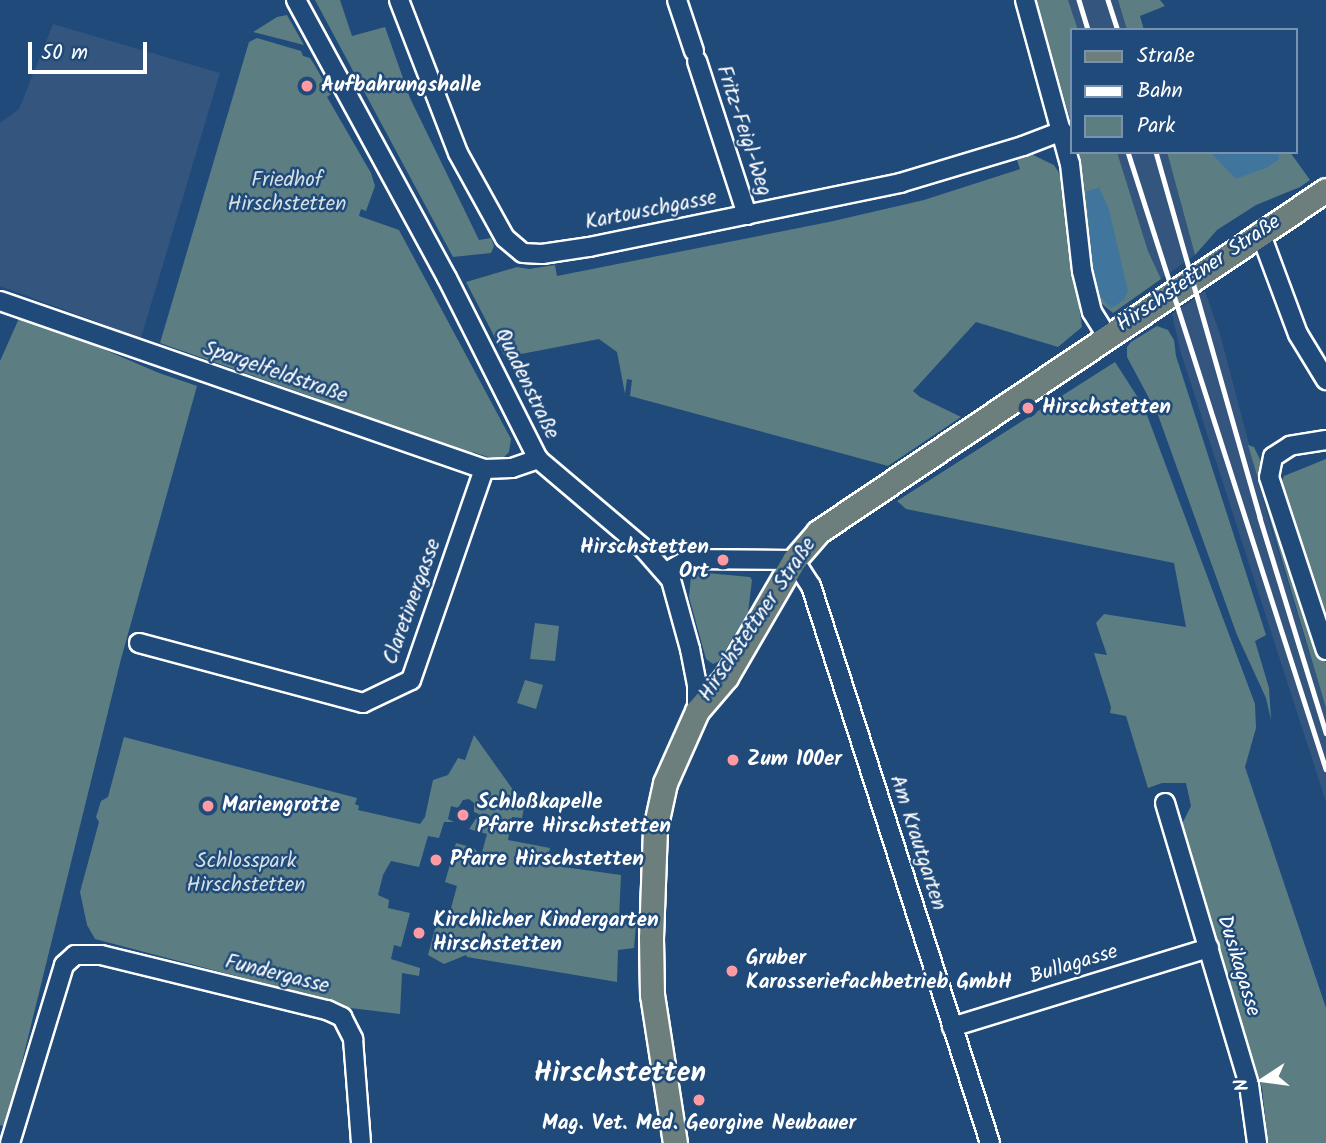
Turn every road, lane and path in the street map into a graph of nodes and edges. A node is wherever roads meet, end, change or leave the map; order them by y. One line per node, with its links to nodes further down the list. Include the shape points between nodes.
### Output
1 (296, 0): 6 (street, Quadenstraße)
2 (303, 0): 6 (street, Quadenstraße, via 344,76)
3 (399, 0): 9 (street, Kartouschgasse, via 458,153 505,238 523,253 568,251)
4 (677, 0): 9 (street, Fritz-Feigl-Weg)
5 (1025, 0): 7 (street)
6 (344, 88): 15 (street, Quadenstraße)
7 (1062, 131): 9 (street, Kartouschgasse, via 937,173); 12 (street, via 1082,271 1092,312)
8 (1326, 190): 10 (main road, Hirschstettner Straße)
9 (747, 215)
10 (1260, 232): 12 (main road, Hirschstettner Straße); 13 (street, via 1298,334)
11 (0, 301): 16 (street, Spargelfeldstraße)
12 (1107, 336): 17 (main road, Hirschstettner Straße, via 818,531)
13 (1326, 380)
14 (1326, 440): 20 (street, via 1290,446 1273,457 1269,477)
15 (538, 459): 16 (street, Spargelfeldstraße, via 512,468); 18 (street, Quadenstraße)
16 (484, 469): 19 (street, Claretinergasse, via 411,680 363,703)
17 (794, 560): 18 (street, via 689,559); 21 (main road, Hirschstettner Straße, via 726,677); 24 (street, Am Krautgarten, via 811,586)
18 (666, 572): 21 (street, Quadenstraße, via 690,649)
19 (139, 643)
20 (1326, 650)
21 (697, 711): 27 (main road, Hirschstettner Straße, via 665,783 655,829 652,878 652,995)
22 (1165, 803): 23 (street, Dusikagasse)
23 (1209, 948): 24 (street, Bullagasse); 29 (street, Dusikagasse, via 1249,1085)
24 (952, 1027): 28 (street, Am Krautgarten)
25 (10, 1143): 26 (street, Fundergasse, via 64,965 75,955 101,955 342,1017 353,1039)
26 (361, 1143)
27 (675, 1143)
28 (989, 1143)
29 (1257, 1143)

